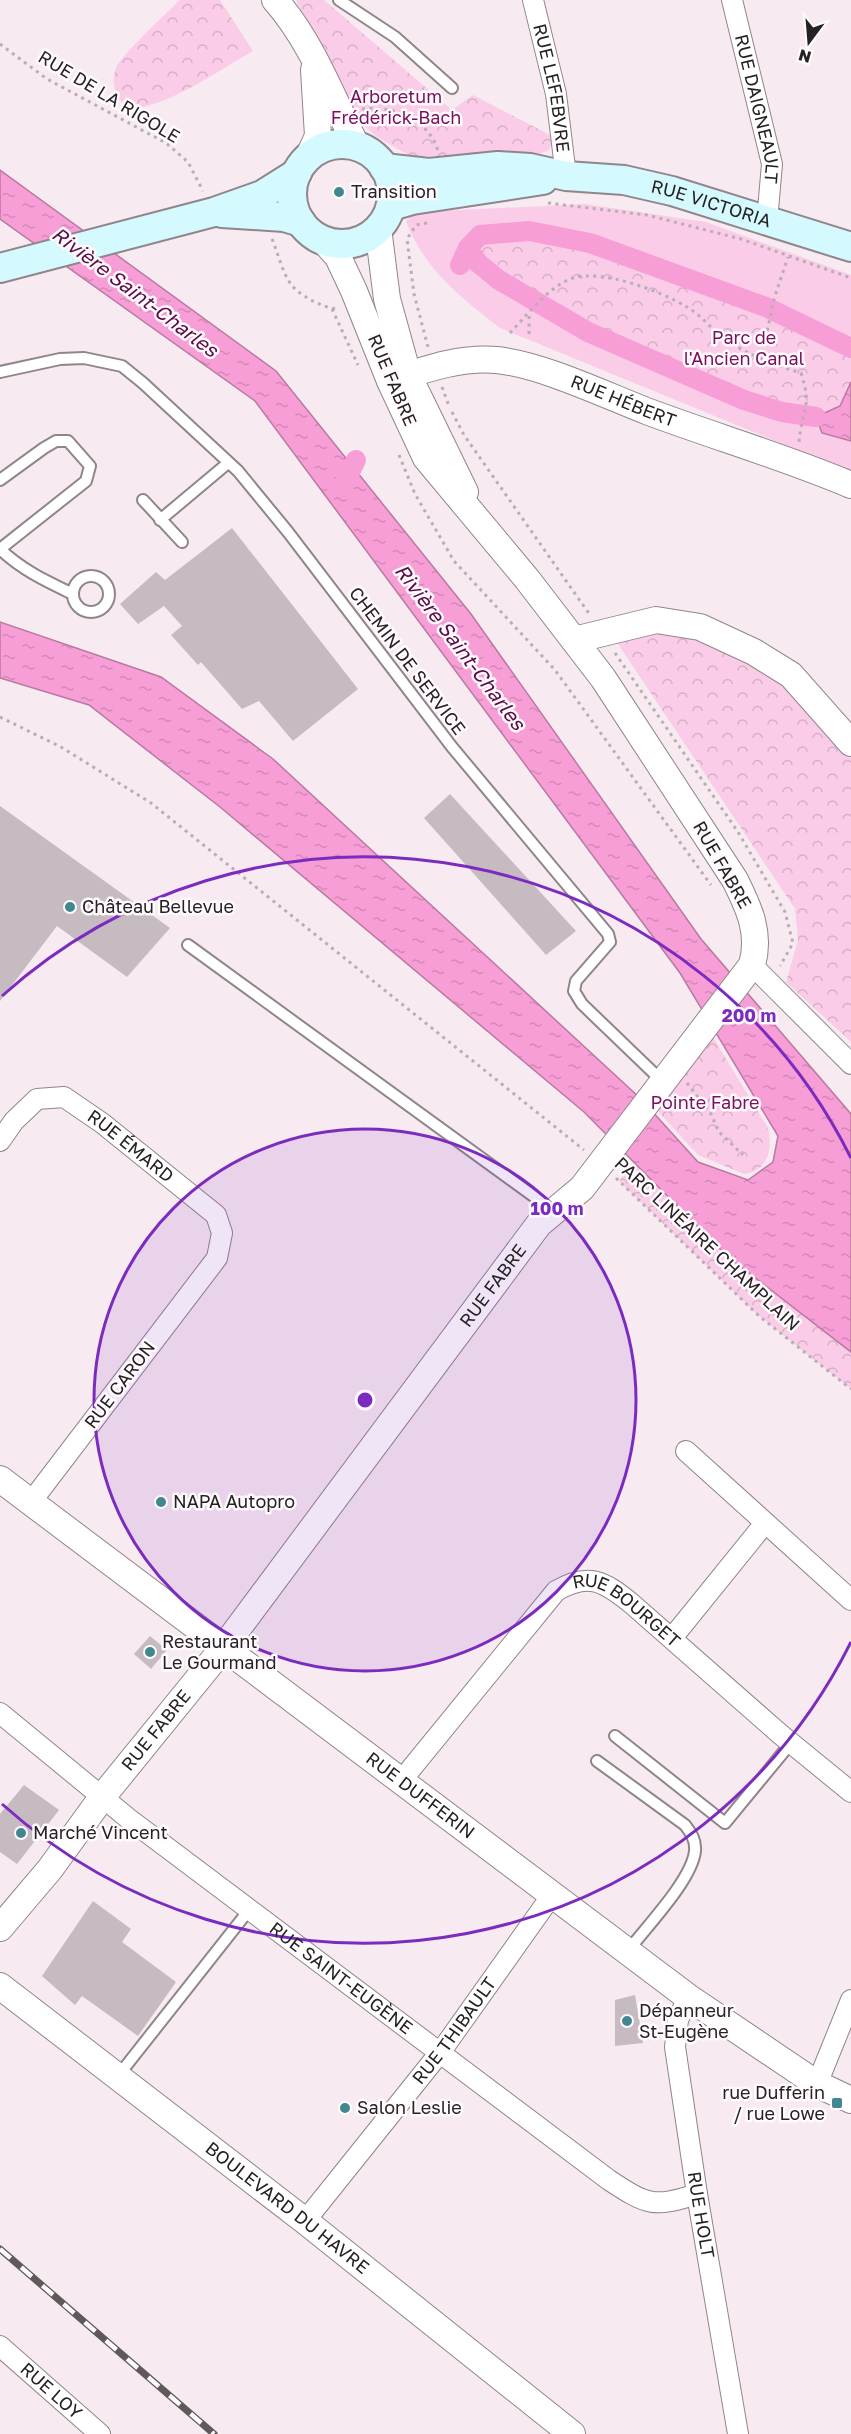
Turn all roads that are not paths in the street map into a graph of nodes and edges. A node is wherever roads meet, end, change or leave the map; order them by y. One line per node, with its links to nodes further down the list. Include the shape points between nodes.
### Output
1 (275, 0): 5 (street)
2 (339, 0): 6 (lane, via 395,37)
3 (534, 0): 10 (street, RUE LEFEBVRE, via 556,94)
4 (732, 0): 13 (street, RUE DAIGNEAULT, via 772,164)
5 (314, 58): 7 (street); 8 (street, via 318,136)
6 (452, 88)
7 (357, 147): 8 (main road, via 331,145); 9 (main road, via 377,158)
8 (302, 165): 11 (main road, via 262,195); 14 (main road, via 292,198)
9 (384, 168): 10 (main road, RUE VICTORIA, via 442,171 498,166); 12 (main road, via 392,193)
10 (566, 176): 12 (main road, RUE VICTORIA, via 412,200); 13 (main road, RUE VICTORIA, via 624,180)
11 (214, 212): 14 (main road); 17 (main road)
12 (385, 217): 15 (main road, via 367,237 353,243); 19 (street, RUE FABRE, via 387,299)
13 (767, 221): 16 (main road, RUE VICTORIA)
14 (301, 222): 15 (main road)
15 (323, 240): 19 (street, RUE FABRE, via 338,257)
16 (851, 248)
17 (0, 267)
18 (0, 372): 20 (lane, CHEMIN DE SERVICE, via 68,359 93,359 122,366)
19 (399, 378): 22 (street, RUE HÉBERT, via 450,362 497,360 536,369 703,432 798,462); 28 (street, RUE FABRE, via 455,470 472,512)
20 (228, 463): 24 (lane); 33 (lane, CHEMIN DE SERVICE, via 288,532 452,747 608,934 610,942 576,981 574,991 582,1004)
21 (0, 480): 26 (lane, via 56,441 68,441 90,466 87,481)
22 (851, 485)
23 (143, 500): 24 (lane)
24 (160, 520): 25 (lane)
25 (182, 542)
26 (0, 549): 27 (lane, via 36,577)
27 (73, 594)
28 (574, 640): 29 (street, via 656,620 700,627 754,652 790,675); 31 (street, RUE FABRE, via 735,880 757,936)
29 (851, 743)
30 (188, 945): 35 (lane)
31 (752, 964): 32 (street); 33 (street, RUE FABRE)
32 (851, 1064)
33 (661, 1081): 35 (street, RUE FABRE, via 582,1188)
34 (0, 1141): 36 (street, RUE ÉMARD, via 37,1099 64,1097 216,1215 222,1233 217,1258)
35 (554, 1211): 43 (street, RUE FABRE, via 538,1224)
36 (209, 1268): 39 (street, RUE CARON)
37 (686, 1451): 40 (street)
38 (0, 1479): 39 (street, RUE DUFFERIN)
39 (31, 1502): 43 (street, RUE DUFFERIN)
40 (765, 1523): 41 (street); 42 (street)
41 (851, 1600)
42 (672, 1638): 46 (street, RUE BOURGET); 48 (street, RUE BOURGET, via 609,1586 590,1580 573,1581 555,1592)
43 (224, 1647): 48 (street, RUE DUFFERIN); 50 (street, RUE FABRE)
44 (0, 1713): 50 (street, RUE SAINT-EUGÈNE)
45 (615, 1736): 46 (lane, via 725,1823)
46 (791, 1743): 49 (street, RUE BOURGET)
47 (597, 1761): 54 (lane, via 685,1825 694,1838 695,1851 684,1878)
48 (401, 1781): 51 (street, RUE DUFFERIN)
49 (851, 1792)
50 (103, 1796): 52 (street, RUE SAINT-EUGÈNE); 53 (street, RUE FABRE, via 50,1869)
51 (552, 1895): 54 (street, RUE DUFFERIN); 58 (street, RUE THIBAULT)
52 (249, 1910): 58 (street, RUE SAINT-EUGÈNE); 59 (lane)
53 (0, 1928)
54 (627, 1951): 56 (street, RUE DUFFERIN)
55 (0, 1986): 59 (street, BOULEVARD DU HAVRE)
56 (688, 1997): 60 (street, RUE DUFFERIN); 62 (street, RUE HOLT, via 678,2020 675,2047)
57 (851, 2000): 60 (street)
58 (439, 2053): 62 (street, RUE SAINT-EUGÈNE, via 630,2194 658,2205); 63 (street, RUE THIBAULT)
59 (117, 2076): 63 (street, BOULEVARD DU HAVRE)
60 (817, 2084): 61 (street, RUE DUFFERIN)
61 (851, 2100)
62 (697, 2194): 67 (street, RUE HOLT)
63 (305, 2221): 66 (street, BOULEVARD DU HAVRE)
64 (0, 2346): 65 (street, RUE LOY)
65 (100, 2434)
66 (572, 2434)
67 (738, 2434)

